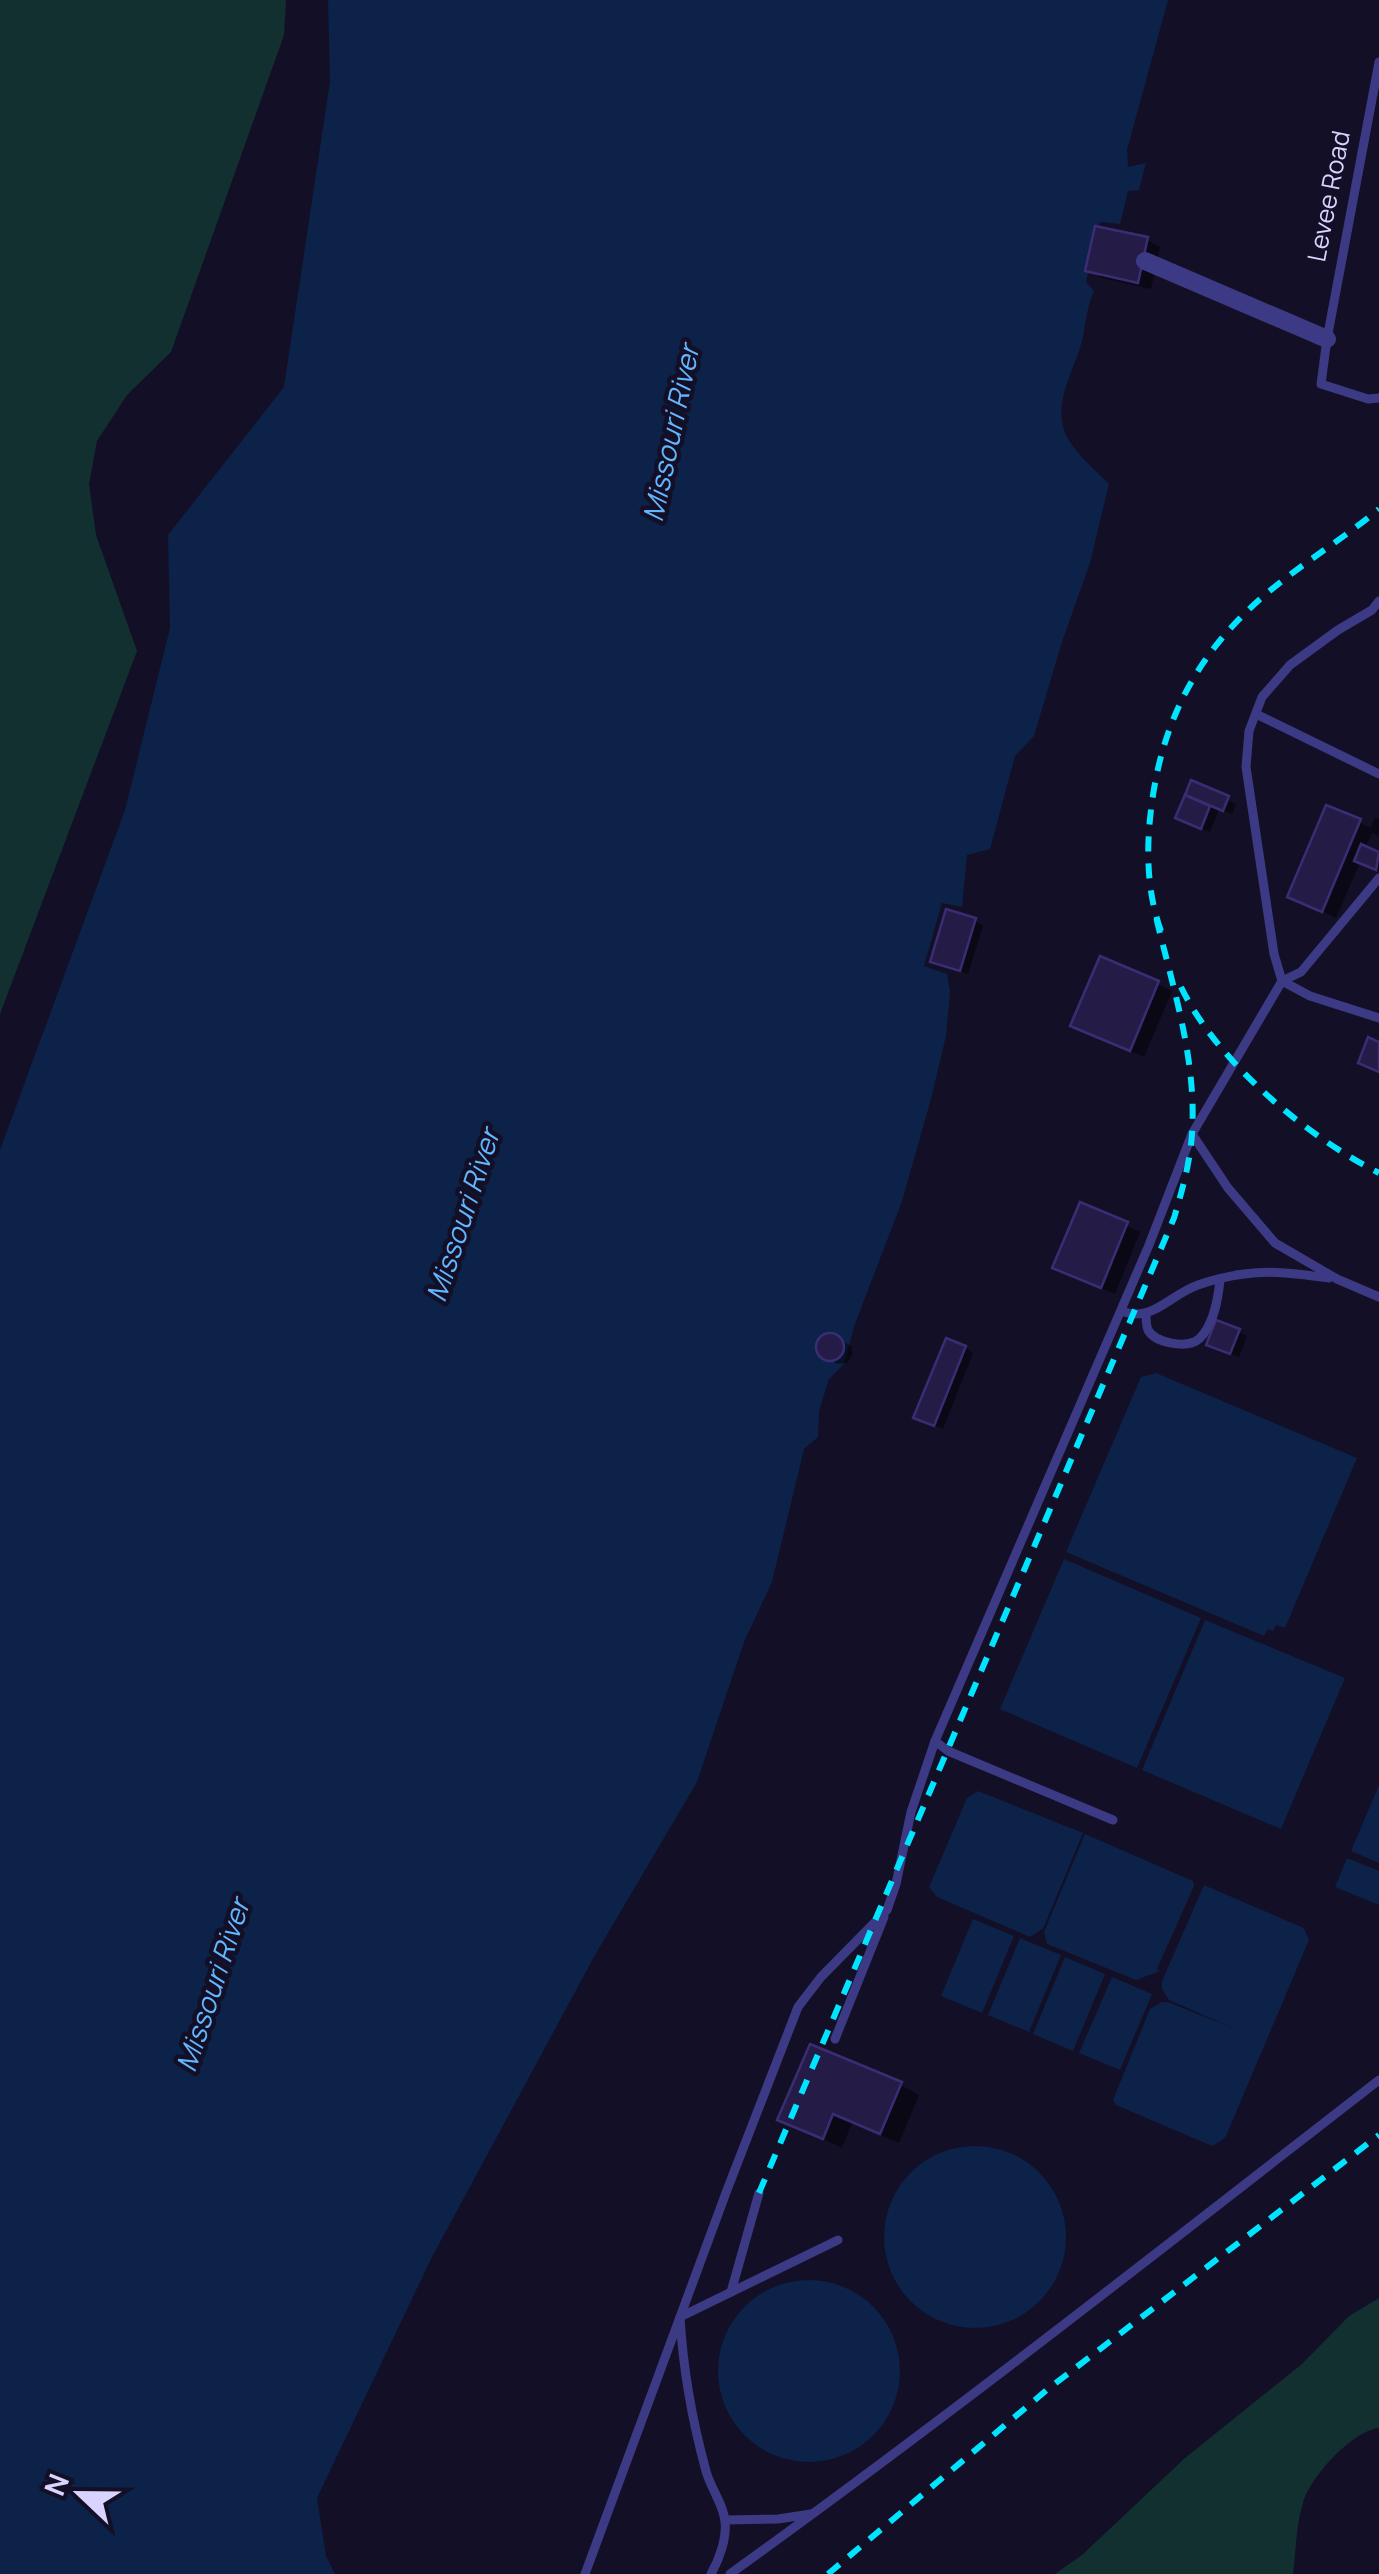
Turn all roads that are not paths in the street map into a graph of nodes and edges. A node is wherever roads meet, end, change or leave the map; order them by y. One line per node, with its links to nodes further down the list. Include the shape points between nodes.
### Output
1 (1379, 62): 3 (lane, Levee Road)
2 (1145, 261): 3 (street)
3 (1326, 339): 4 (lane, Levee Road, via 1321,384)
4 (1379, 398)
5 (1379, 601): 6 (lane, via 1290,665)
6 (1256, 714): 7 (lane); 9 (lane, via 1246,767)
7 (1379, 774)
8 (1379, 878): 9 (lane, via 1301,972)
9 (1282, 980): 10 (lane); 11 (lane)
10 (1379, 1018)
11 (1192, 1134): 12 (lane, via 1275,1244); 15 (lane)
12 (1337, 1279): 13 (lane, via 1287,1272); 14 (lane)
13 (1220, 1280): 16 (lane, via 1196,1285); 16 (lane, via 1217,1304 1194,1343 1161,1340 1146,1327)
14 (1379, 1297)
15 (1120, 1311): 16 (lane); 17 (lane)
16 (1146, 1314)
17 (935, 1741): 18 (lane); 19 (lane)
18 (1113, 1820)
19 (887, 1910): 20 (lane); 25 (lane, via 798,2007)
20 (835, 2040)
21 (1379, 2080): 26 (lane)
22 (759, 2193): 24 (lane)
23 (838, 2240): 24 (lane)
24 (731, 2292): 25 (lane)
25 (680, 2317): 27 (lane, via 695,2431); 28 (lane)
26 (814, 2514): 27 (lane); 30 (lane)
27 (726, 2520): 29 (lane)
28 (586, 2574)
29 (711, 2574)
30 (730, 2574)

